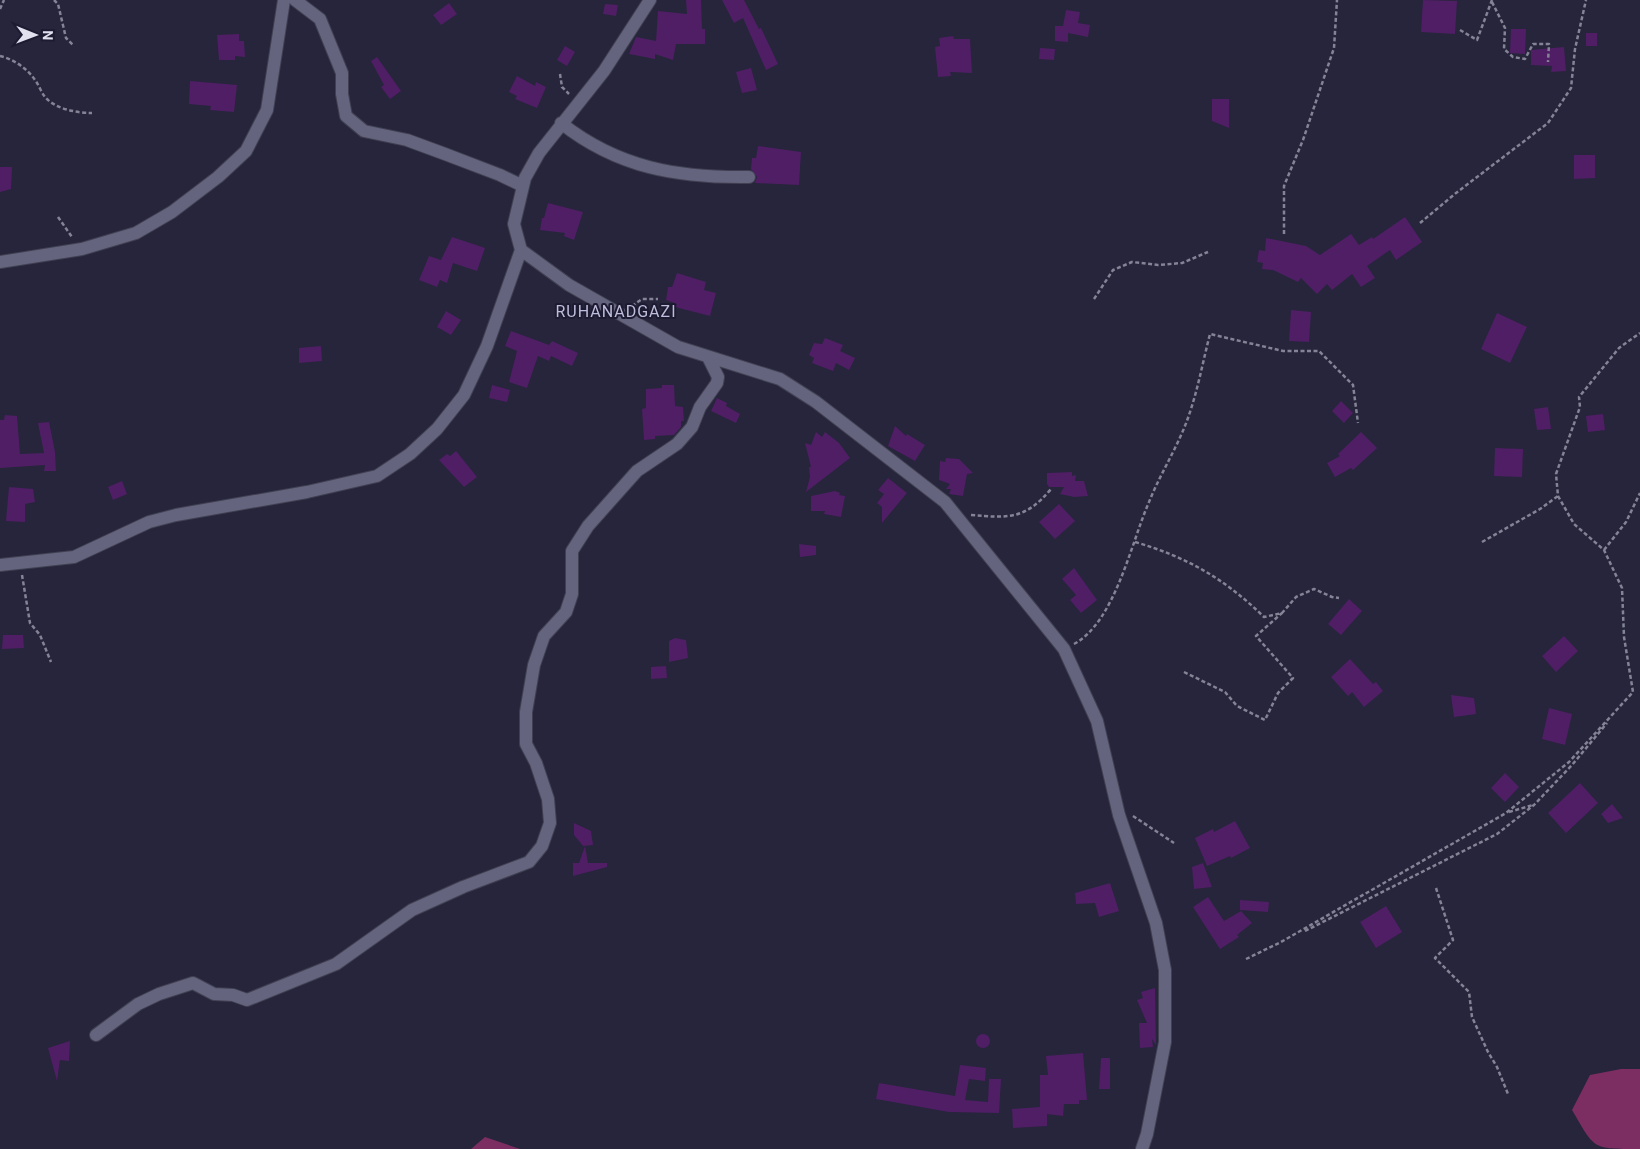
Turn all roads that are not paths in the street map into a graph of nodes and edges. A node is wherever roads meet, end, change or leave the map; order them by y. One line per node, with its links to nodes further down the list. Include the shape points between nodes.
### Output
1 (284, 0): 8 (street, via 267,110 246,151 218,177 172,212 136,233 79,249)
2 (295, 0): 6 (street, via 320,19 342,73 346,116 364,131 445,154)
3 (650, 0): 4 (street, via 604,71)
4 (561, 123): 5 (street, via 583,141 629,162 693,176); 6 (street, via 539,153)
5 (749, 177)
6 (523, 186): 7 (street, via 514,224)
7 (521, 250): 9 (street, via 569,286 678,347); 10 (street, via 487,346 464,395 410,454 377,476 307,492 176,514 149,522 74,557)
8 (0, 262)
9 (708, 357): 11 (street, via 718,377 717,383 700,407 692,427 677,444 637,471 588,526 572,551 572,594 566,612 544,636 534,665 526,712 526,744 544,786 550,823 542,846 529,862 436,897 385,928 336,964 297,980 246,1000 233,995 214,994 193,983 138,1004); 12 (street, via 780,380 945,502 1064,649 1098,721 1116,802 1156,923 1165,970 1165,1042)
10 (0, 565)
11 (96, 1035)
12 (1142, 1149)

